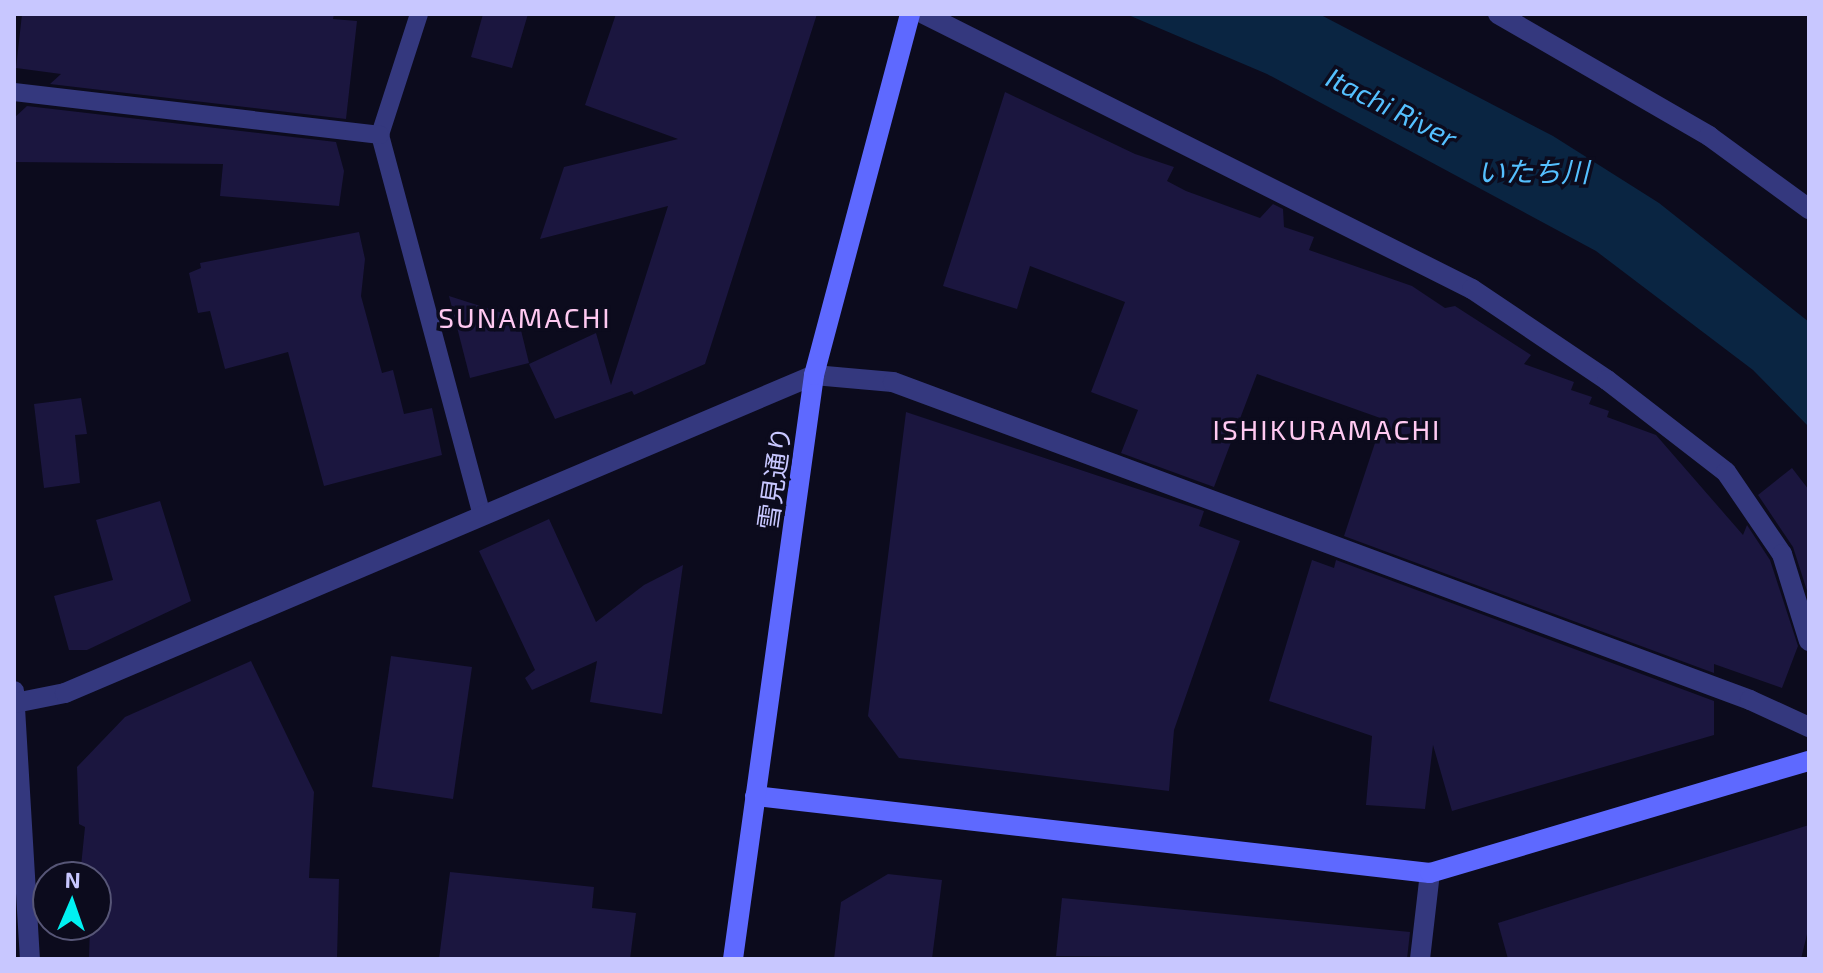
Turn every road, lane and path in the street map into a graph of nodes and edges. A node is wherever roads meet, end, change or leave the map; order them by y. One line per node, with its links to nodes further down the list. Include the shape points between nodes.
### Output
1 (419, 14): 6 (lane)
2 (910, 14): 8 (street, 雪見通り)
3 (924, 14): 10 (street, via 1472,289 1607,380 1726,472 1782,554)
4 (1498, 14): 7 (street, via 1709,136)
5 (14, 92): 6 (lane)
6 (380, 135): 9 (lane)
7 (1809, 209)
8 (814, 375): 9 (street); 13 (street, via 893,382 1750,700); 15 (street, 雪見通り)
9 (482, 516): 12 (street, via 65,693)
10 (1809, 641)
11 (14, 690): 12 (street)
12 (15, 703): 17 (street)
13 (1809, 727)
14 (1809, 761): 16 (street)
15 (755, 796): 16 (street); 18 (street, 雪見通り)
16 (1430, 873): 19 (street)
17 (30, 959)
18 (733, 959)
19 (1420, 959)

